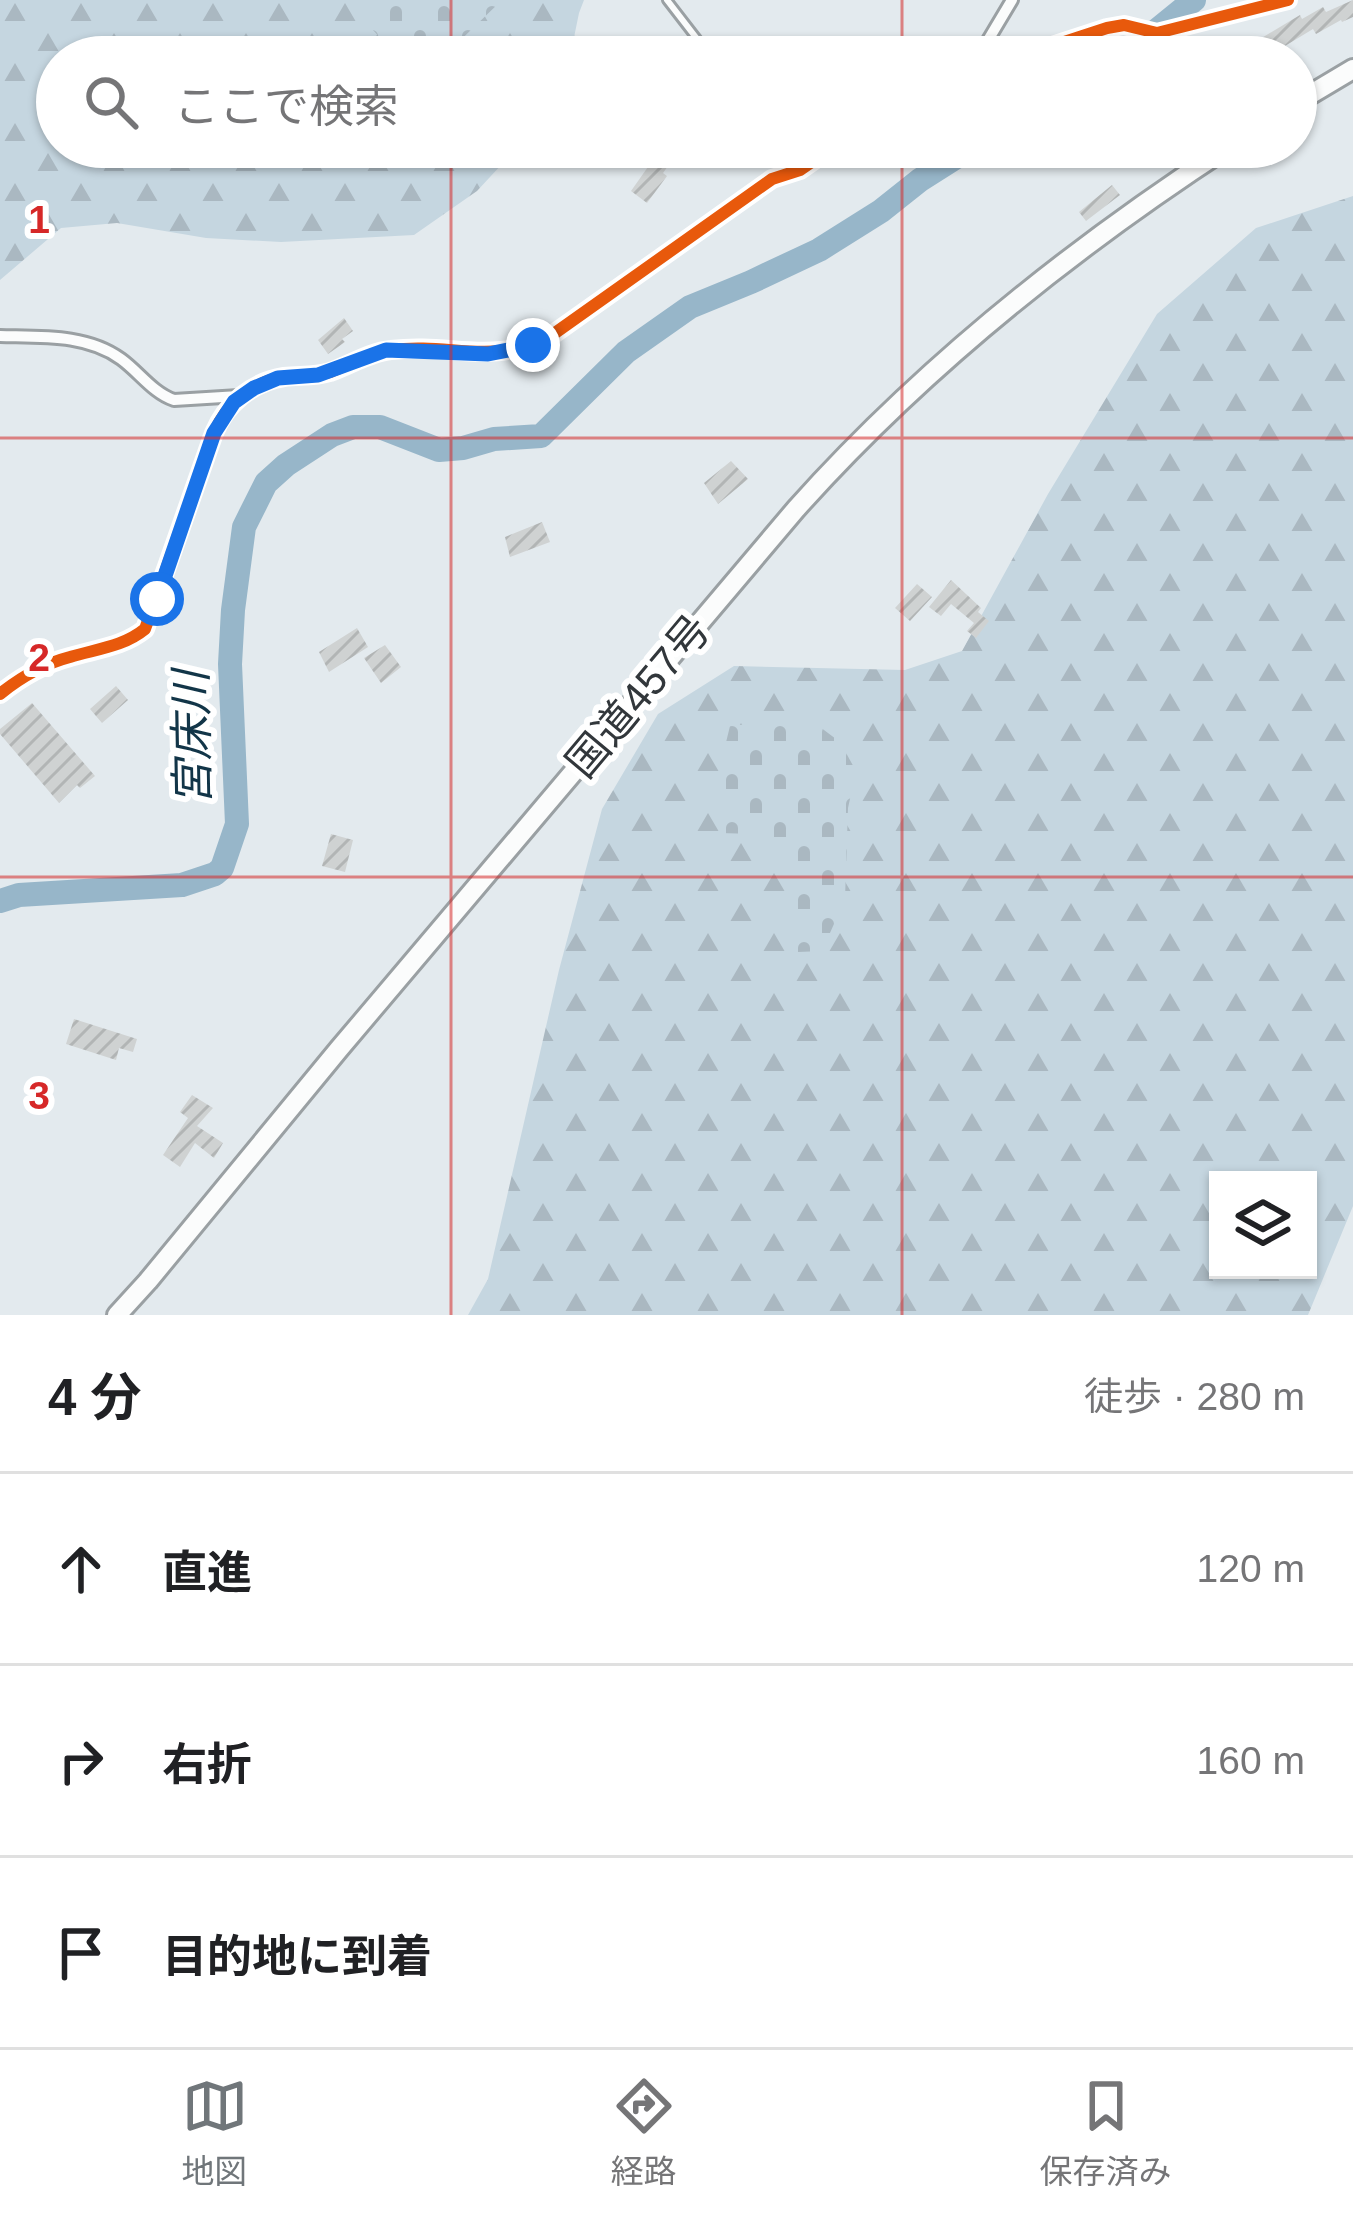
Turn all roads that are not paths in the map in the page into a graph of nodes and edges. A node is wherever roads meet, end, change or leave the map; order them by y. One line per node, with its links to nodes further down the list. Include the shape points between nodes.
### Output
1 (668, 0): 4 (lane)
2 (1012, 0): 5 (street)
3 (1288, 0): 6 (street, via 1157,33 1124,26)
4 (695, 36)
5 (991, 36)
6 (1081, 36)
7 (1353, 69): 8 (highway)
8 (1317, 90)
9 (803, 168): 11 (street)
10 (1197, 168): 15 (highway, 国道457号, via 1032,287 845,454)
11 (800, 170): 13 (street, via 772,179 533,345 488,354 386,350)
12 (0, 336): 13 (street, via 90,344 174,400)
13 (242, 395): 14 (street, via 214,433 145,629 32,671)
14 (0, 694)
15 (117, 1315)

